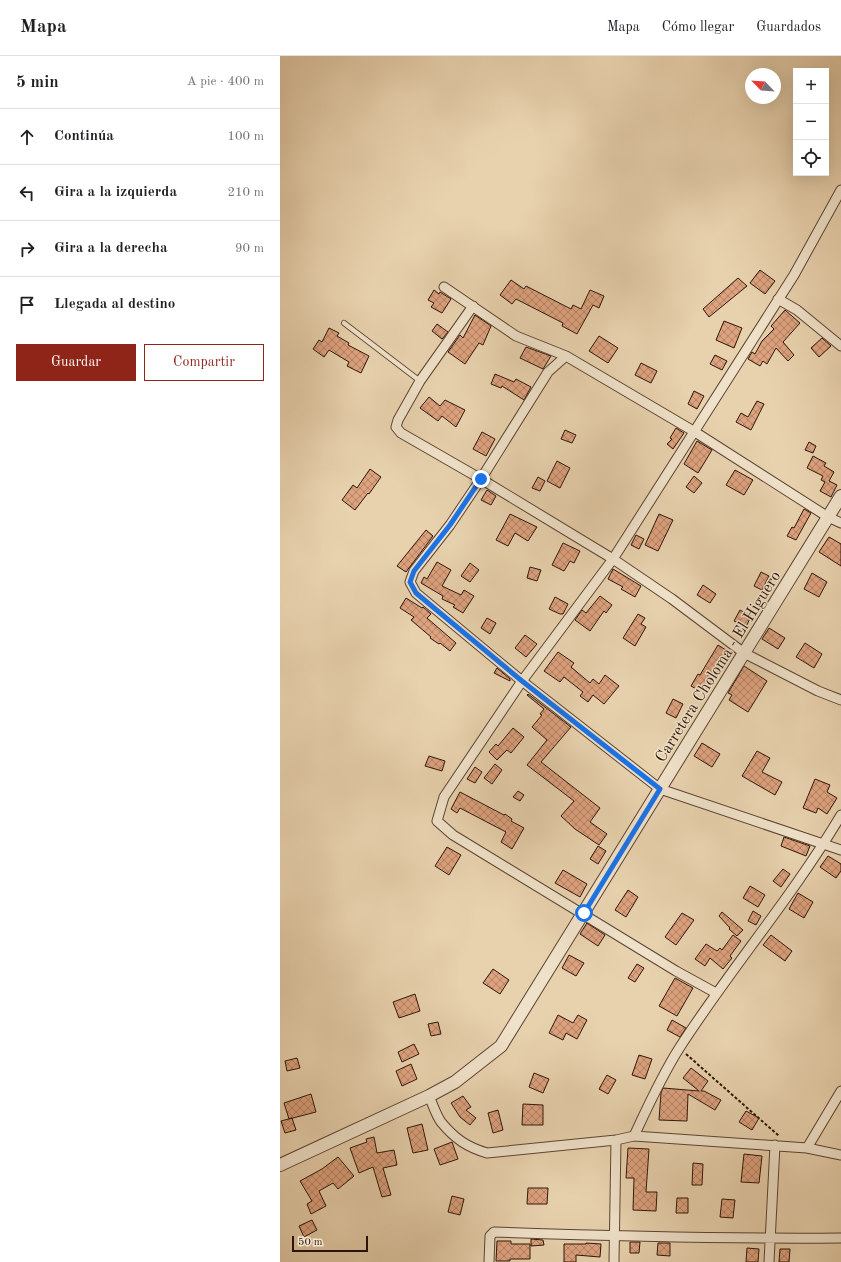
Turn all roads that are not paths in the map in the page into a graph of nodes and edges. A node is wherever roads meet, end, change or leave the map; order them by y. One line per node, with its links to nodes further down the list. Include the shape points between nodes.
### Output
1 (841, 190): 3 (street)
2 (444, 287): 4 (street)
3 (778, 299): 6 (street, via 797,310); 9 (street)
4 (474, 306): 7 (street, via 516,336); 8 (street)
5 (344, 323): 8 (lane)
6 (841, 346)
7 (566, 356): 9 (street); 10 (street, via 548,372)
8 (420, 381): 10 (street, via 396,427 401,433)
9 (695, 432): 12 (street); 14 (street)
10 (481, 479): 14 (street); 16 (street, via 450,525 414,571 410,582 416,593)
11 (841, 496): 12 (street, Carretera Choloma - El Higuero)
12 (828, 517): 13 (street); 15 (street, Carretera Choloma - El Higuero)
13 (841, 523)
14 (613, 559): 15 (street); 16 (street)
15 (744, 653): 17 (street); 18 (street, Carretera Choloma - El Higuero)
16 (522, 681): 18 (street); 22 (street, via 444,797 437,821 453,835)
17 (841, 700)
18 (660, 789): 20 (street); 22 (street, Carretera Choloma - El Higuero)
19 (841, 815): 20 (street)
20 (824, 844): 21 (street); 23 (street)
21 (841, 850)
22 (584, 913): 23 (street); 25 (street, Carretera Choloma - El Higuero, via 501,1046 455,1082)
23 (716, 993): 26 (street, via 679,1048)
24 (841, 1092): 29 (street)
25 (429, 1096): 27 (street, via 440,1121 460,1141 472,1149 487,1153); 31 (street, Carretera Choloma - El Higuero)
26 (634, 1136): 27 (street); 28 (street)
27 (616, 1140): 32 (street)
28 (775, 1146): 29 (street); 34 (street)
29 (807, 1148): 30 (street)
30 (841, 1155)
31 (280, 1165)
32 (615, 1236): 34 (street); 35 (street, via 494,1232 490,1236); 36 (street)
33 (841, 1238): 34 (street)
34 (770, 1239): 37 (street)
35 (489, 1262)
36 (614, 1262)
37 (770, 1262)

